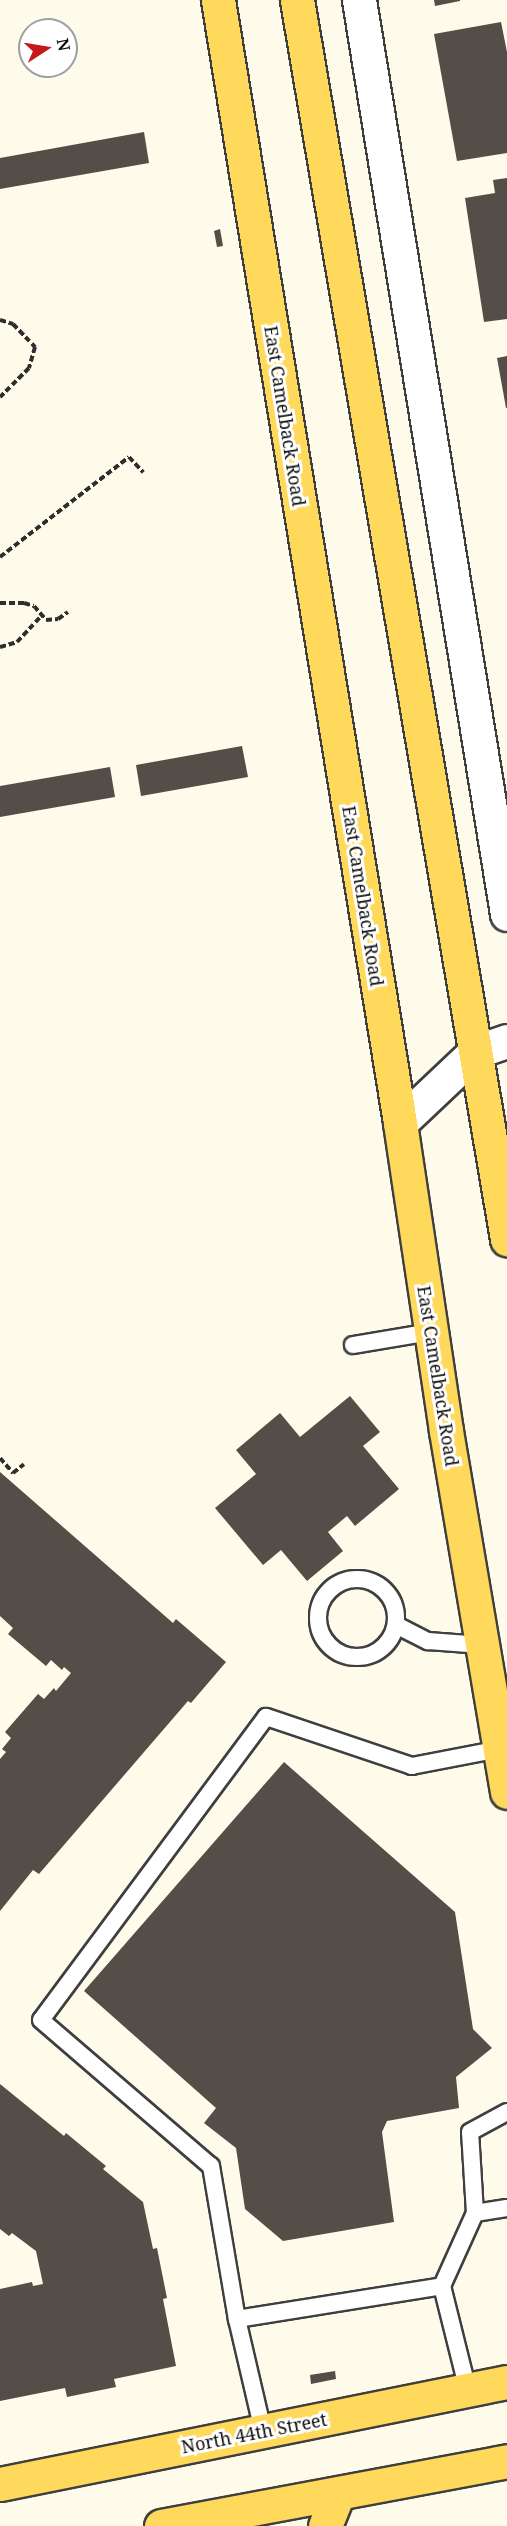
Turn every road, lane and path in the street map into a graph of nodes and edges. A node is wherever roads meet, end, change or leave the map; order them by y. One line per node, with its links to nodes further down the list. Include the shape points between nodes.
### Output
1 (218, 0): 15 (main road, East Camelback Road)
2 (297, 0): 14 (main road)
3 (359, 0): 12 (street)
4 (0, 320): 5 (path, via 13,324 34,347 29,368)
5 (0, 398)
6 (143, 472): 7 (path, via 129,457)
7 (0, 557)
8 (0, 603): 10 (path, via 24,603 34,606)
9 (68, 612): 10 (path, via 58,619 46,620)
10 (42, 615): 11 (path, via 17,642)
11 (0, 647)
12 (507, 914)
13 (507, 1041): 14 (street)
14 (475, 1052): 15 (street); 16 (main road)
15 (400, 1123): 17 (main road, East Camelback Road)
16 (507, 1239)
17 (431, 1332): 18 (lane); 22 (main road, East Camelback Road)
18 (354, 1345)
19 (0, 1458): 20 (path, via 14,1473)
20 (24, 1464)
21 (396, 1625): 21 (lane, via 396,1611 384,1589 359,1579 334,1586 319,1608 321,1635 339,1654 351,1658 376,1654 393,1636); 22 (lane, via 428,1641)
22 (482, 1646): 23 (main road, East Camelback Road)
23 (501, 1733): 24 (main road, East Camelback Road); 29 (lane, via 412,1766 266,1718 41,2020 211,2166)
24 (507, 1792)
25 (507, 2112): 27 (lane, via 470,2132)
26 (507, 2208): 27 (lane)
27 (475, 2213): 28 (lane)
28 (442, 2286): 29 (lane); 31 (lane)
29 (237, 2319): 32 (lane)
30 (507, 2382): 31 (main road, North 44th Street)
31 (468, 2390): 32 (main road, North 44th Street)
32 (263, 2431): 34 (main road, North 44th Street)
33 (507, 2461): 35 (main road)
34 (0, 2484)
35 (338, 2494): 36 (main road); 37 (main road)
36 (161, 2526)
37 (325, 2526)

